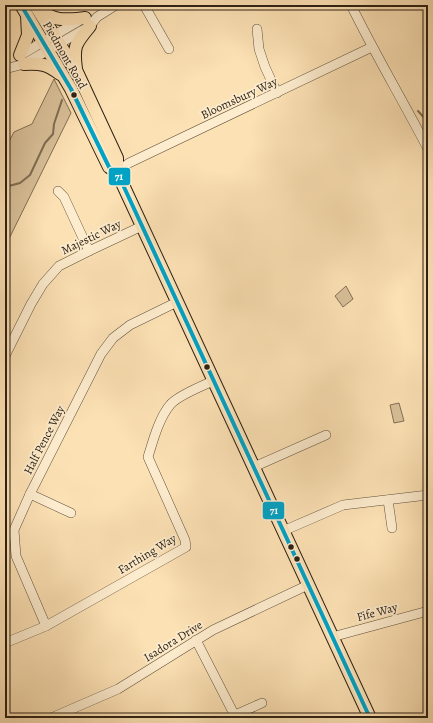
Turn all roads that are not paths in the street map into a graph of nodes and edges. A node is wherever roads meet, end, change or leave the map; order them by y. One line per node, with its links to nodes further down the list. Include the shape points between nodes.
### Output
1 (116, 5): 5 (street)
2 (144, 5): 9 (street)
3 (351, 5): 8 (street)
4 (30, 8): 5 (main road, via 63,20); 7 (main road, Piedmont Road); 10 (main road, via 28,35)
5 (90, 20): 7 (street); 12 (main road, via 77,42 74,54)
6 (257, 29): 14 (street, via 259,49)
7 (51, 43): 10 (street); 12 (main road, Piedmont Road); 13 (main road, Piedmont Road)
8 (372, 47): 14 (street, Bloomsbury Way); 15 (street)
9 (169, 49)
10 (22, 59): 11 (street); 13 (main road, via 51,67)
11 (6, 68)
12 (77, 72): 16 (main road, Piedmont Road, via 117,158)
13 (64, 77): 16 (main road, Piedmont Road, via 109,167)
14 (277, 93): 16 (street, Bloomsbury Way, via 129,163)
15 (428, 149)
16 (117, 172): 18 (main road, Piedmont Road)
17 (58, 191): 19 (street, via 64,197)
18 (142, 226): 19 (street, Majestic Way); 20 (main road, Piedmont Road)
19 (89, 251): 21 (street, Majestic Way, via 59,266 43,284)
20 (177, 302): 22 (main road, Piedmont Road); 25 (street, Half Pence Way, via 130,325 113,338 101,354)
21 (5, 356)
22 (213, 381): 24 (main road, Piedmont Road); 33 (street, Farthing Way, via 170,405 155,431 148,457 186,547)
23 (326, 434): 24 (street)
24 (254, 467): 30 (main road, Piedmont Road)
25 (30, 494): 28 (street); 33 (street, Half Pence Way, via 14,530 16,556)
26 (428, 495): 27 (street)
27 (388, 500): 29 (street); 30 (street, via 343,505)
28 (71, 514)
29 (392, 528)
30 (283, 531): 31 (main road, Piedmont Road)
31 (308, 585): 34 (main road, Piedmont Road); 35 (street, Isadora Drive)
32 (428, 611): 34 (street, Fife Way)
33 (46, 626): 36 (street, Farthing Way)
34 (332, 637): 40 (main road, Piedmont Road)
35 (196, 640): 38 (street); 39 (street, Isadora Drive, via 118,689)
36 (5, 643)
37 (262, 703): 38 (street)
38 (236, 717)
39 (51, 718)
40 (370, 718)

